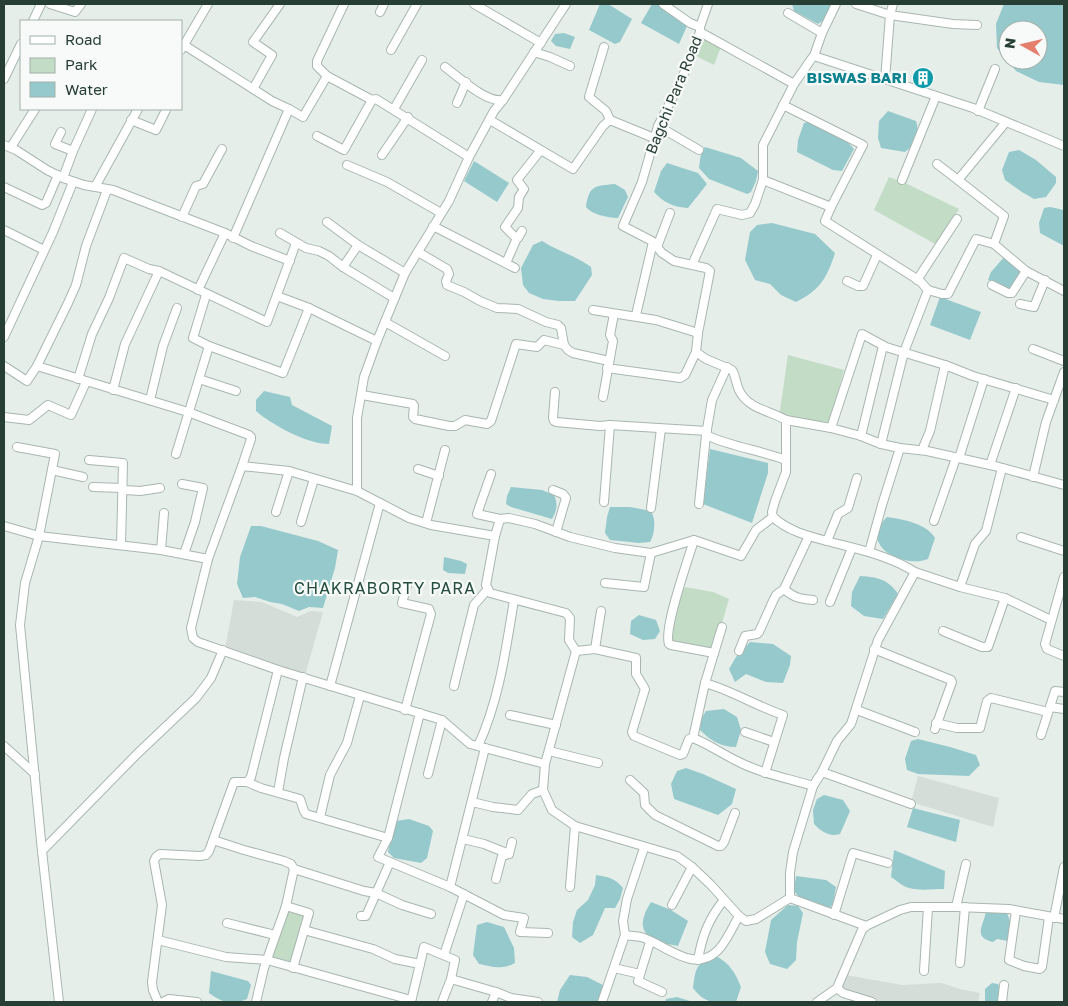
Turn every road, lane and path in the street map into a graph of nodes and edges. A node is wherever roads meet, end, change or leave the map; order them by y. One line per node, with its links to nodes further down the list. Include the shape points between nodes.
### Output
1 (41, 4): 19 (street)
2 (50, 4): 3 (street, via 75,12)
3 (81, 4)
4 (208, 4): 26 (street)
5 (280, 4): 39 (street, via 253,42 272,56)
6 (344, 4): 34 (street, via 317,62)
7 (384, 4): 16 (street)
8 (417, 4): 27 (street)
9 (474, 4): 23 (street)
10 (566, 4): 23 (street)
11 (663, 4): 21 (street)
12 (708, 4): 21 (street, Bagchi Para Road)
13 (836, 4): 22 (street)
14 (856, 4): 18 (street)
15 (893, 4): 18 (street)
16 (380, 12)
17 (788, 13): 22 (street)
18 (890, 15): 20 (street); 36 (street)
19 (33, 20)
20 (977, 25)
21 (700, 30): 38 (street); 57 (street, Bagchi Para Road, via 681,81)
22 (822, 33): 29 (street)
23 (541, 42): 28 (street)
24 (20, 46): 35 (street)
25 (604, 47): 55 (street, via 589,97 606,111)
26 (183, 48): 39 (street)
27 (390, 50)
28 (534, 52): 31 (street); 42 (street)
29 (813, 57): 36 (street); 38 (street)
30 (422, 60): 46 (street)
31 (570, 66)
32 (445, 68): 37 (street)
33 (995, 69): 51 (street)
34 (327, 76): 41 (street); 45 (street, via 303,117)
35 (4, 79)
36 (885, 80): 40 (street)
37 (466, 82): 42 (street, via 479,94 496,102); 43 (street)
38 (794, 84): 44 (street)
39 (253, 89): 45 (street)
40 (936, 96): 51 (street); 73 (street)
41 (372, 100): 46 (street); 59 (street, via 344,150)
42 (502, 100): 54 (street)
43 (457, 103)
44 (783, 105): 72 (street, via 763,145); 79 (street, via 864,145)
45 (288, 109): 90 (street)
46 (394, 109): 52 (street)
47 (34, 110): 61 (street)
48 (92, 110): 65 (street)
49 (137, 110): 53 (street)
50 (166, 110): 53 (street, via 156,130)
51 (978, 111): 56 (street)
52 (408, 117): 67 (street); 68 (street)
53 (131, 120): 77 (street)
54 (490, 120): 66 (street); 68 (street)
55 (610, 120): 60 (street); 66 (street, via 575,168 570,169)
56 (1006, 122): 62 (street); 74 (street)
57 (658, 126): 60 (street, Bagchi Para Road); 64 (street)
58 (61, 132): 65 (street, via 55,144)
59 (317, 136)
60 (654, 138): 95 (street, Bagchi Para Road, via 642,182 623,226)
61 (7, 146): 71 (street)
62 (1064, 146)
63 (222, 149): 82 (street, via 203,184 196,186)
64 (699, 150)
65 (73, 151): 71 (street)
66 (540, 151): 91 (street, via 516,181 524,189 518,208 505,228)
67 (382, 155)
68 (469, 157): 80 (street)
69 (938, 164): 74 (street)
70 (347, 165): 80 (street, via 387,182)
71 (60, 176): 75 (street); 76 (street, via 42,205)
72 (763, 180): 79 (street); 101 (street, via 750,213 742,215 716,210)
73 (902, 180)
74 (958, 180): 94 (street, via 1004,216)
75 (73, 182): 77 (street); 96 (street)
76 (4, 187)
77 (95, 187): 78 (street)
78 (107, 190): 82 (street); 139 (street, via 86,246 76,285)
79 (831, 207): 98 (street, via 825,221)
80 (441, 213): 85 (street)
81 (670, 213): 95 (street)
82 (182, 217): 88 (street)
83 (957, 219): 107 (street)
84 (327, 222): 93 (street)
85 (433, 226): 97 (street); 100 (street)
86 (4, 230): 96 (street)
87 (522, 231): 91 (street)
88 (225, 233): 90 (street); 111 (street)
89 (280, 233): 92 (street)
90 (234, 238): 99 (street)
91 (517, 238): 100 (street)
92 (296, 242): 99 (street); 102 (street, via 319,250)
93 (358, 244): 102 (street); 106 (street)
94 (994, 244): 104 (street); 112 (street, via 977,238 948,294)
95 (655, 245): 101 (street, Bagchi Para Road, via 674,261); 122 (street)
96 (44, 250): 124 (street)
97 (418, 252): 106 (street); 128 (street, via 447,268 450,274 447,285 497,308 518,310 558,325)
98 (878, 255): 107 (street); 109 (street, via 863,286)
99 (290, 261): 115 (street)
100 (506, 263): 103 (street)
101 (692, 265): 125 (street, Bagchi Para Road, via 710,271)
102 (343, 267): 116 (street)
103 (515, 268)
104 (1026, 270): 108 (street); 110 (street, via 1012,293)
105 (159, 271): 111 (street); 142 (street, via 124,258 92,334); 147 (street, via 125,344)
106 (405, 273): 116 (street)
107 (917, 280): 112 (street)
108 (1045, 280): 113 (street); 117 (street, via 1034,307)
109 (847, 281)
110 (992, 285)
111 (198, 290): 114 (street)
112 (928, 290): 133 (street)
113 (1064, 291)
114 (206, 295): 115 (street, via 267,322); 129 (street, via 193,338)
115 (277, 296): 119 (street)
116 (394, 298): 123 (street)
117 (1020, 304)
118 (177, 308): 152 (street, via 163,346)
119 (309, 308): 127 (street); 129 (street, via 283,373)
120 (593, 310): 121 (street)
121 (614, 314): 122 (street); 136 (street)
122 (636, 316): 125 (street)
123 (385, 322): 127 (street); 134 (street)
124 (7, 323): 126 (street)
125 (698, 333): 132 (street, Bagchi Para Road)
126 (4, 337)
127 (377, 341): 150 (street, via 364,377)
128 (564, 345): 136 (street, via 573,353); 150 (street, via 544,340 537,347 516,344 491,421 487,424 465,420 449,426 415,419 413,404)
129 (209, 346): 144 (street)
130 (883, 346): 133 (street); 158 (street, via 862,334); 161 (street)
131 (1033, 349): 135 (street)
132 (696, 352): 136 (street, Bagchi Para Road, via 685,375 680,378); 140 (street)
133 (904, 352): 137 (street); 162 (street)
134 (445, 356)
135 (1064, 361)
136 (608, 365): 151 (street)
137 (945, 365): 143 (street); 166 (street, via 930,431)
138 (4, 366): 139 (street, via 27,381)
139 (37, 366): 142 (street)
140 (727, 367): 156 (street, via 734,373 742,396 754,406); 160 (street, via 712,400)
141 (1064, 372): 153 (street)
142 (78, 379): 145 (street)
143 (984, 379): 146 (street); 168 (street)
144 (199, 380): 148 (street); 154 (street)
145 (86, 382): 147 (street); 155 (street, via 71,415 48,405 29,420)
146 (1016, 388): 153 (street); 171 (street)
147 (113, 390): 152 (street)
148 (236, 391)
149 (555, 392): 157 (street, via 554,421)
150 (362, 395): 189 (street, via 357,418)
151 (603, 397)
152 (150, 400): 154 (street)
153 (1054, 400): 180 (street)
154 (188, 412): 167 (street); 172 (street, via 251,437)
155 (4, 417)
156 (786, 420): 158 (street); 170 (street)
157 (610, 425): 159 (street); 190 (street)
158 (831, 428): 161 (street)
159 (661, 429): 160 (street); 193 (street)
160 (706, 433): 170 (street, via 720,442); 192 (street)
161 (861, 436): 162 (street)
162 (881, 444): 164 (street)
163 (17, 446): 175 (street, via 55,454)
164 (900, 448): 166 (street); 214 (street)
165 (445, 450): 178 (street)
166 (922, 450): 168 (street)
167 (176, 454)
168 (958, 458): 171 (street); 198 (street)
169 (89, 460): 186 (street, via 123,463)
170 (786, 460): 196 (street, via 786,472)
171 (990, 465): 173 (street)
172 (242, 466): 176 (street); 216 (street)
173 (1002, 468): 180 (street); 221 (street, via 986,531 975,544)
174 (418, 469): 178 (street)
175 (52, 470): 179 (street); 203 (street)
176 (289, 470): 182 (street); 194 (street)
177 (491, 474): 197 (street, via 477,514)
178 (439, 476): 200 (street)
179 (83, 477)
180 (1033, 477): 184 (street)
181 (857, 478): 208 (street, via 848,508 838,514)
182 (314, 479): 189 (street); 199 (street)
183 (182, 484): 215 (street, via 203,488)
184 (1064, 485)
185 (93, 487): 186 (street)
186 (123, 488): 187 (street, via 140,491); 209 (street)
187 (160, 488)
188 (552, 490): 202 (street, via 566,498)
189 (357, 491): 191 (street)
190 (604, 502)
191 (380, 503): 200 (street); 243 (street)
192 (699, 504)
193 (651, 508)
194 (276, 512)
195 (164, 513): 211 (street)
196 (773, 517): 205 (street); 207 (street, via 756,530 742,556)
197 (500, 519): 202 (street, via 518,520); 204 (street)
198 (934, 521)
199 (301, 522)
200 (426, 523): 204 (street)
201 (4, 526): 203 (street)
202 (556, 532): 213 (street, via 615,548)
203 (39, 536): 209 (street); 267 (street, via 20,615)
204 (495, 536): 222 (street, via 486,585)
205 (809, 536): 208 (street); 223 (street)
206 (1021, 537): 212 (street)
207 (694, 540): 213 (street); 238 (street, via 671,617 668,640 671,645)
208 (827, 541): 210 (street)
209 (121, 545): 211 (street)
210 (852, 548): 214 (street); 228 (street)
211 (161, 550): 215 (street)
212 (1064, 551)
213 (650, 552): 219 (street, via 644,587)
214 (870, 552): 217 (street)
215 (184, 554): 216 (street)
216 (208, 558): 235 (street, via 191,633 198,642)
217 (915, 572): 221 (street); 234 (street)
218 (1064, 577): 224 (street)
219 (605, 583)
220 (407, 585): 249 (street, via 402,603 428,610 431,614)
221 (960, 587): 225 (street)
222 (488, 589): 226 (street, via 490,593); 244 (street, via 474,605)
223 (784, 589): 227 (street, via 798,599); 237 (street, via 772,601 759,632 745,636)
224 (1062, 593): 230 (street)
225 (1006, 598): 230 (street); 232 (street, via 988,647)
226 (514, 600): 236 (street, via 568,615 569,640); 261 (street)
227 (813, 600)
228 (830, 602)
229 (601, 612): 233 (street)
230 (1051, 620): 239 (street, via 1045,647)
231 (722, 627): 238 (street)
232 (943, 630)
233 (595, 649): 236 (street); 258 (street, via 636,658 636,676 645,688 633,735 680,755)
234 (874, 649): 247 (street, via 952,680 936,726 980,728 987,701 991,698); 250 (street)
235 (223, 650): 240 (street); 284 (street, via 211,678 196,698)
236 (576, 651): 254 (street)
237 (739, 651)
238 (714, 653): 242 (street)
239 (1064, 656)
240 (278, 670): 241 (street); 270 (street, via 251,777)
241 (303, 678): 243 (street); 273 (street)
242 (706, 683): 258 (street); 259 (street, via 783,715)
243 (330, 686): 246 (street)
244 (454, 686)
245 (1064, 692): 247 (street, via 1055,690)
246 (360, 696): 249 (street); 277 (street, via 347,743 330,775)
247 (1049, 709): 248 (street); 257 (street)
248 (1064, 709)
249 (405, 710): 251 (street)
250 (857, 710): 256 (street); 266 (street, via 851,724 837,740)
251 (420, 713): 253 (street); 279 (street)
252 (510, 715): 254 (street)
253 (442, 720): 261 (street, via 470,744); 268 (street)
254 (556, 725): 262 (street)
255 (745, 732): 259 (street)
256 (915, 732)
257 (1042, 735)
258 (693, 738): 265 (street)
259 (774, 742): 265 (street)
260 (4, 746): 267 (street)
261 (482, 747): 264 (street); 274 (street)
262 (549, 751): 263 (street); 264 (street)
263 (598, 763)
264 (545, 764): 272 (street)
265 (765, 772): 271 (street)
266 (822, 772): 271 (street); 275 (street)
267 (35, 774): 284 (street)
268 (428, 774)
269 (630, 780): 276 (street, via 644,793 645,805 655,814 718,846 724,842)
270 (247, 782): 273 (street); 281 (street, via 234,782)
271 (813, 786): 297 (street, via 793,852)
272 (543, 790): 274 (street, via 532,794 518,810); 278 (street, via 552,810)
273 (278, 792): 277 (street, via 300,799 304,812)
274 (472, 802): 280 (street)
275 (911, 804)
276 (735, 813)
277 (320, 817): 279 (street)
278 (575, 826): 283 (street); 294 (street)
279 (388, 838): 286 (street, via 378,857)
280 (463, 839): 285 (street); 293 (street)
281 (213, 840): 291 (street, via 284,861); 317 (street, via 206,855 165,854 156,857 162,905)
282 (512, 842): 285 (street)
283 (644, 848): 289 (street, via 677,856); 316 (street, via 627,899 623,921)
284 (42, 851): 334 (street)
285 (510, 854): 292 (street, via 502,856)
286 (390, 862): 293 (street); 295 (street)
287 (888, 863): 306 (street, via 853,853)
288 (966, 864): 301 (street)
289 (692, 867): 298 (street); 299 (street)
290 (1064, 867): 309 (street)
291 (294, 870): 295 (street); 300 (street)
292 (496, 878)
293 (450, 887): 296 (street)
294 (570, 887)
295 (376, 893): 305 (street); 307 (street, via 366,916)
296 (464, 894): 314 (street, via 504,915 524,918 520,932); 319 (street)
297 (790, 898): 306 (street); 308 (street, via 756,919 746,921)
298 (724, 900): 308 (street); 321 (street, via 710,920)
299 (672, 904)
300 (286, 906): 313 (street, via 308,913); 315 (street)
301 (956, 906): 302 (street); 303 (street)
302 (928, 907): 312 (street, via 900,910); 326 (street)
303 (965, 907): 304 (street); 322 (street)
304 (1016, 911): 309 (street); 309 (street, via 1009,960 1040,969)
305 (431, 914)
306 (834, 914): 312 (street)
307 (362, 916)
308 (739, 916): 321 (street, via 716,953)
309 (1052, 917): 310 (street)
310 (1064, 919)
311 (227, 923): 315 (street)
312 (866, 926): 330 (street)
313 (304, 930): 323 (street); 324 (street)
314 (548, 933)
315 (275, 935): 320 (street)
316 (625, 935): 318 (street); 325 (street)
317 (158, 940): 320 (street, via 226,957); 335 (street, via 152,982)
318 (650, 942): 321 (street); 327 (street)
319 (444, 955): 323 (street, via 424,947); 328 (street, via 455,960)
320 (267, 960): 324 (street); 338 (street)
321 (698, 960)
322 (960, 963)
323 (420, 964): 333 (street)
324 (294, 968): 333 (street)
325 (614, 968): 327 (street); 342 (street)
326 (924, 971)
327 (640, 974): 332 (street, via 638,981)
328 (451, 979): 331 (street); 339 (street)
329 (1004, 985): 345 (street)
330 (836, 988): 343 (street); 344 (street)
331 (496, 992): 340 (street); 341 (street)
332 (662, 992)
333 (411, 1001)
334 (60, 1002)
335 (158, 1002)
336 (163, 1002): 337 (street, via 168,999)
337 (197, 1002)
338 (256, 1002)
339 (442, 1002)
340 (492, 1002)
341 (538, 1002)
342 (602, 1002)
343 (817, 1002)
344 (872, 1002)
345 (1002, 1002)

